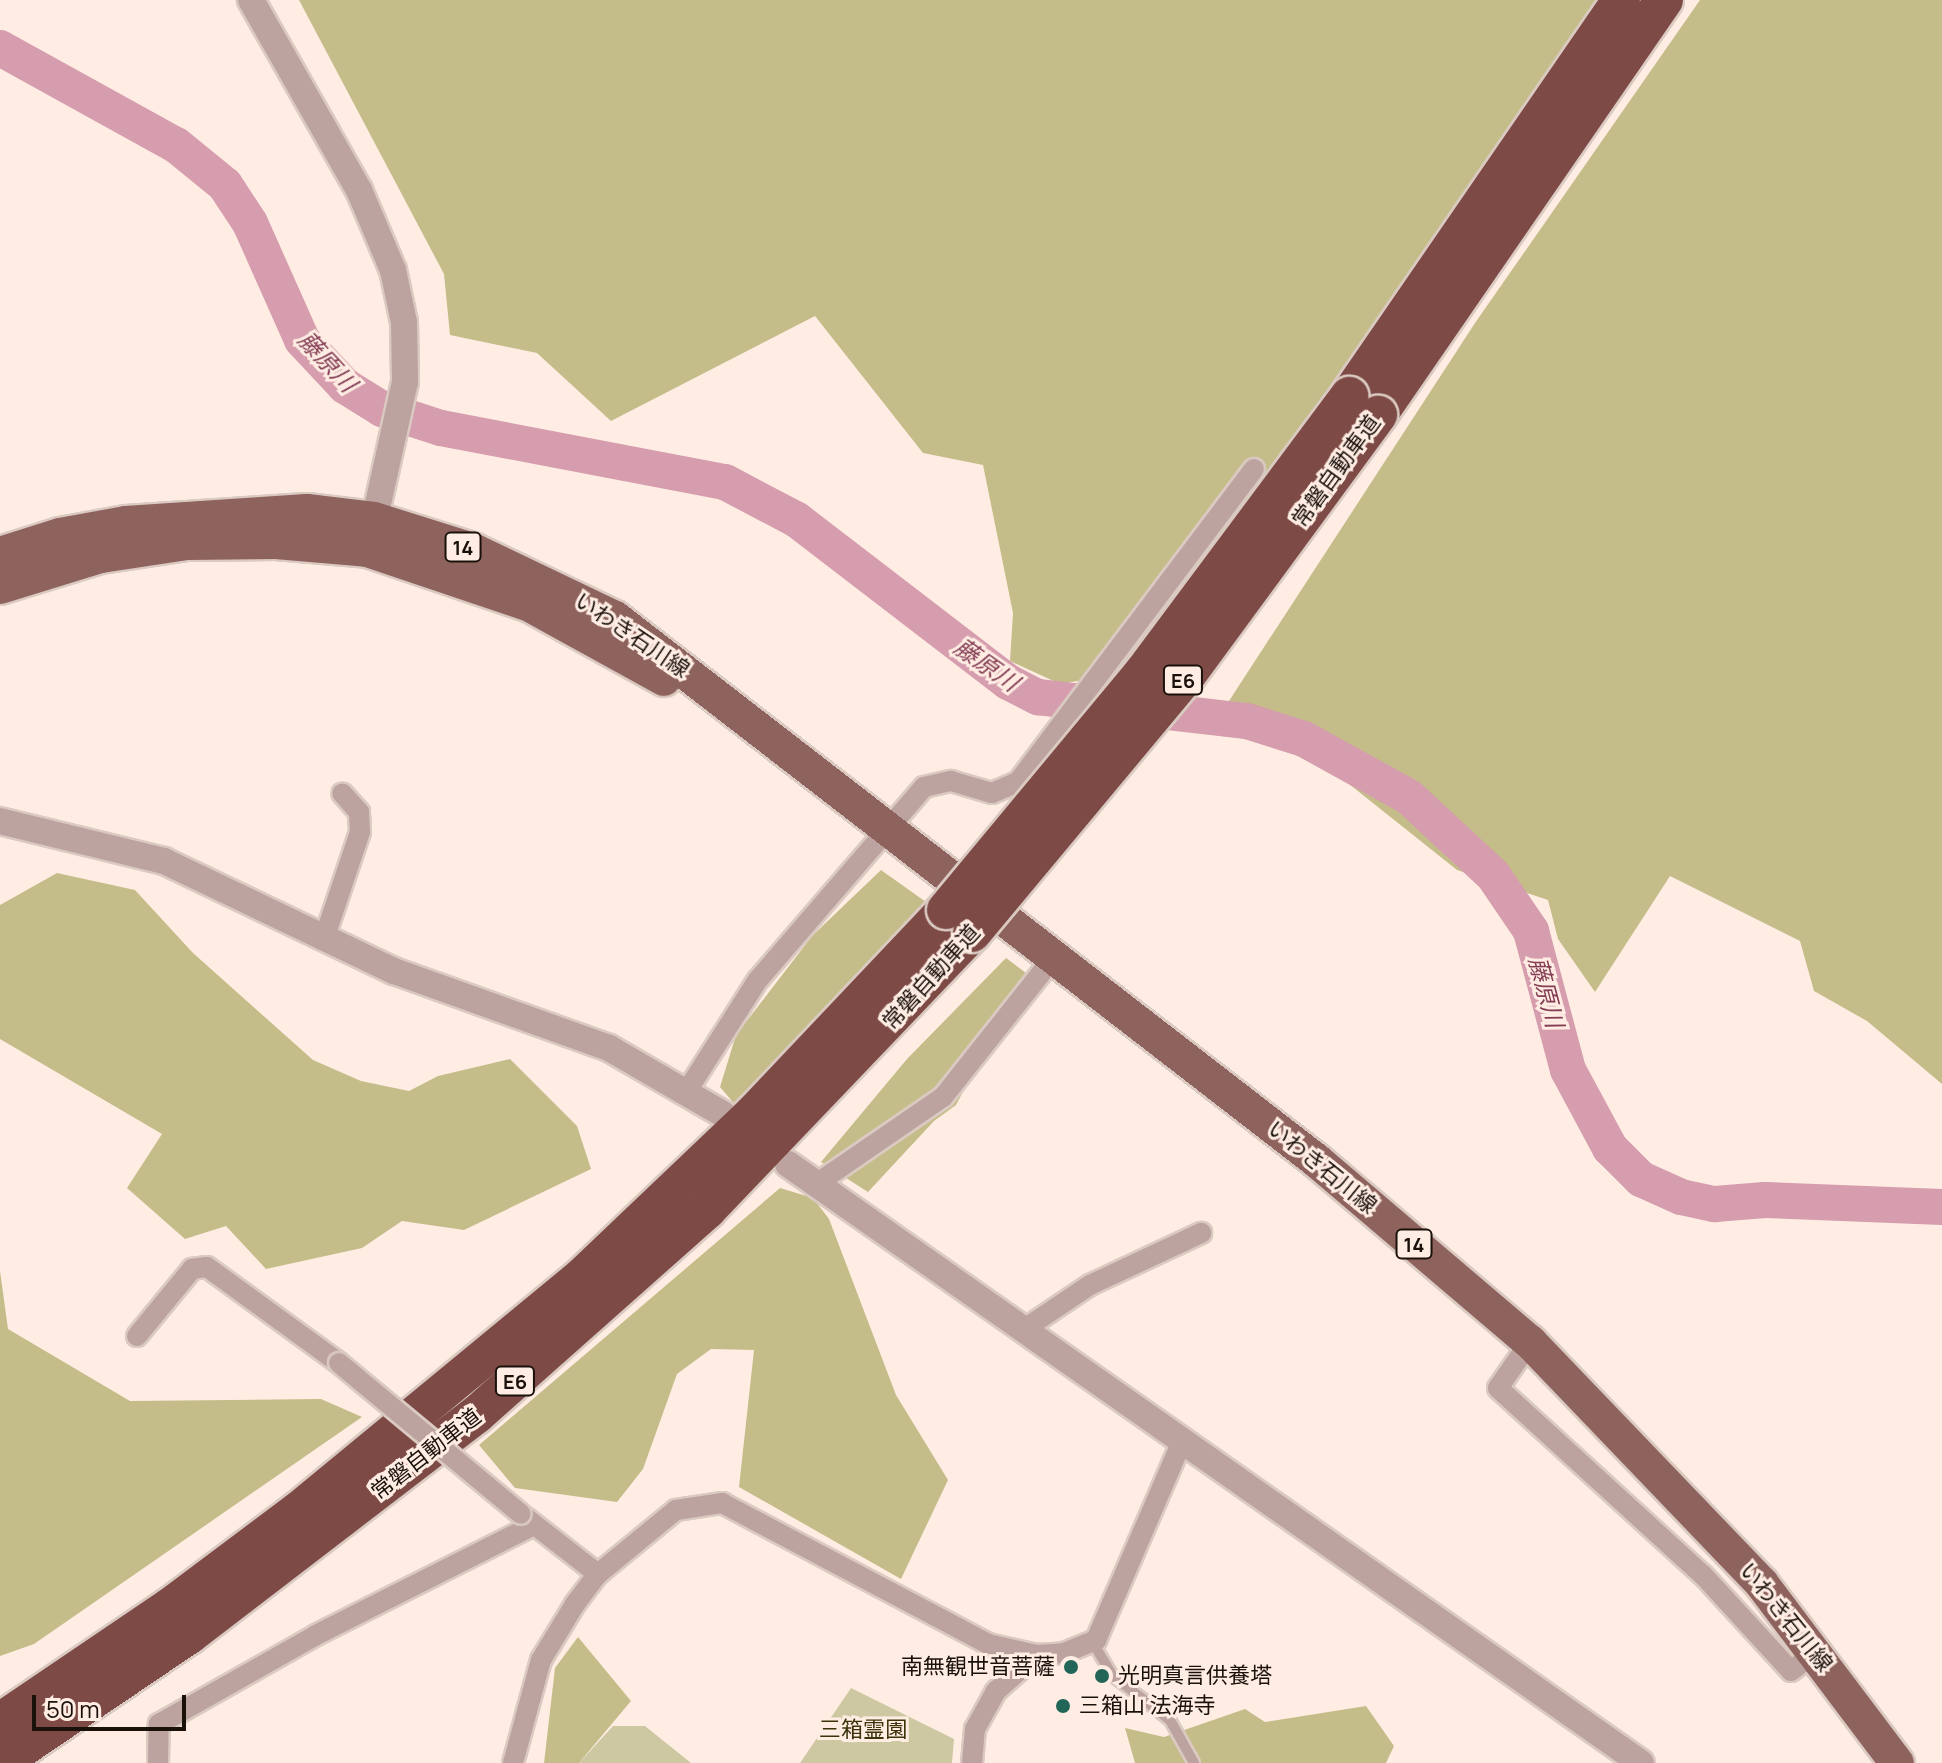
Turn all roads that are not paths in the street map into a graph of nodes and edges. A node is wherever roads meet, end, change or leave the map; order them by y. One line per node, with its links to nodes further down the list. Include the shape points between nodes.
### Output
1 (251, 0): 6 (street, via 359,190 393,270 404,322 405,382)
2 (1621, 0): 4 (highway, 常磐自動車道 / E6)
3 (1664, 0): 4 (highway, 常磐自動車道 / E6)
4 (1363, 405): 12 (highway, 常磐自動車道 / E6, bridge, via 1133,686)
5 (1254, 469): 11 (street, via 1018,782 1004,791 934,781)
6 (371, 534): 7 (main road, いわき石川線 / 14, via 307,511 210,513 60,535); 8 (main road, いわき石川線 / 14, via 187,543 101,556); 11 (main road, いわき石川線 / 14, via 616,649)
7 (0, 554)
8 (0, 587)
9 (342, 793): 13 (street, via 359,812 360,832)
10 (0, 821): 13 (street, via 164,861)
11 (889, 833): 14 (main road, いわき石川線 / 14); 15 (street, via 757,981)
12 (959, 921): 26 (highway, 常磐自動車道 / E6, via 584,1275 322,1492); 32 (highway, 常磐自動車道 / E6, via 707,1210 476,1415 189,1635)
13 (324, 939): 15 (street, via 394,971 609,1048)
14 (1053, 958): 18 (street, via 943,1097); 22 (main road, いわき石川線 / 14, via 1317,1161)
15 (687, 1091): 16 (street)
16 (723, 1114)
17 (788, 1164): 18 (street)
18 (816, 1184): 20 (street)
19 (1201, 1233): 20 (street, via 1090,1285)
20 (1023, 1330): 23 (street)
21 (137, 1336): 24 (street, bridge, via 192,1269 207,1267 339,1363)
22 (1530, 1342): 28 (main road, いわき石川線 / 14, via 1762,1584); 28 (street, via 1498,1388 1703,1575 1791,1671)
23 (1182, 1441): 27 (street); 37 (street)
24 (528, 1519): 25 (street); 33 (street, via 159,1724)
25 (598, 1574): 29 (street, via 676,1510 722,1503 988,1644); 34 (street, via 541,1660)
26 (170, 1607): 30 (highway); 31 (highway, 常磐自動車道 / E6)
27 (1093, 1643): 29 (street); 36 (lane, via 1113,1676 1170,1720)
28 (1816, 1652): 38 (main road, いわき石川線 / 14)
29 (1037, 1655): 35 (street, via 996,1691 975,1729)
30 (0, 1700)
31 (0, 1722)
32 (0, 1763)
33 (158, 1763)
34 (513, 1763)
35 (972, 1763)
36 (1194, 1763)
37 (1641, 1763)
38 (1897, 1763)

